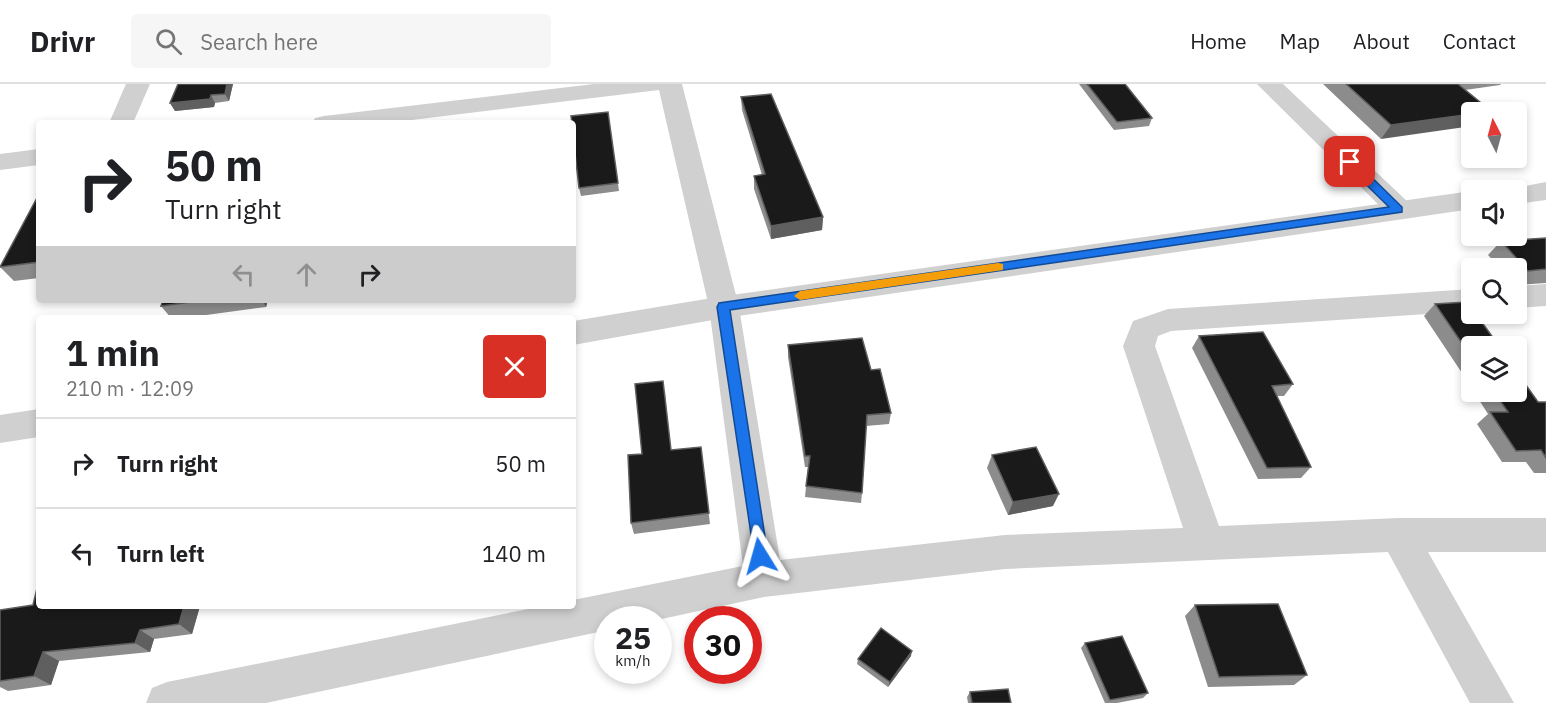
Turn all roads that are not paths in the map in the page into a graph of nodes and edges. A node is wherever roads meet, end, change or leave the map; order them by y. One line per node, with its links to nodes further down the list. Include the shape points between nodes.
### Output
1 (138, 84): 5 (street)
2 (655, 84): 6 (street)
3 (670, 84): 16 (street)
4 (1269, 84): 12 (street)
5 (122, 120)
6 (349, 120)
7 (36, 157): 8 (street)
8 (0, 162)
9 (1546, 191): 10 (street)
10 (1527, 194)
11 (1461, 201): 12 (street)
12 (1398, 209): 16 (street)
13 (1546, 296): 14 (street)
14 (1527, 297)
15 (1461, 301): 22 (street, via 1168,320 1144,329 1139,346)
16 (724, 307): 17 (street); 23 (street)
17 (576, 332)
18 (36, 423): 19 (street)
19 (0, 429)
20 (1398, 535): 21 (street); 22 (street); 25 (street)
21 (1546, 535)
22 (1207, 544): 23 (street, via 1005,552)
23 (764, 579): 24 (street)
24 (167, 703)
25 (1493, 703)

